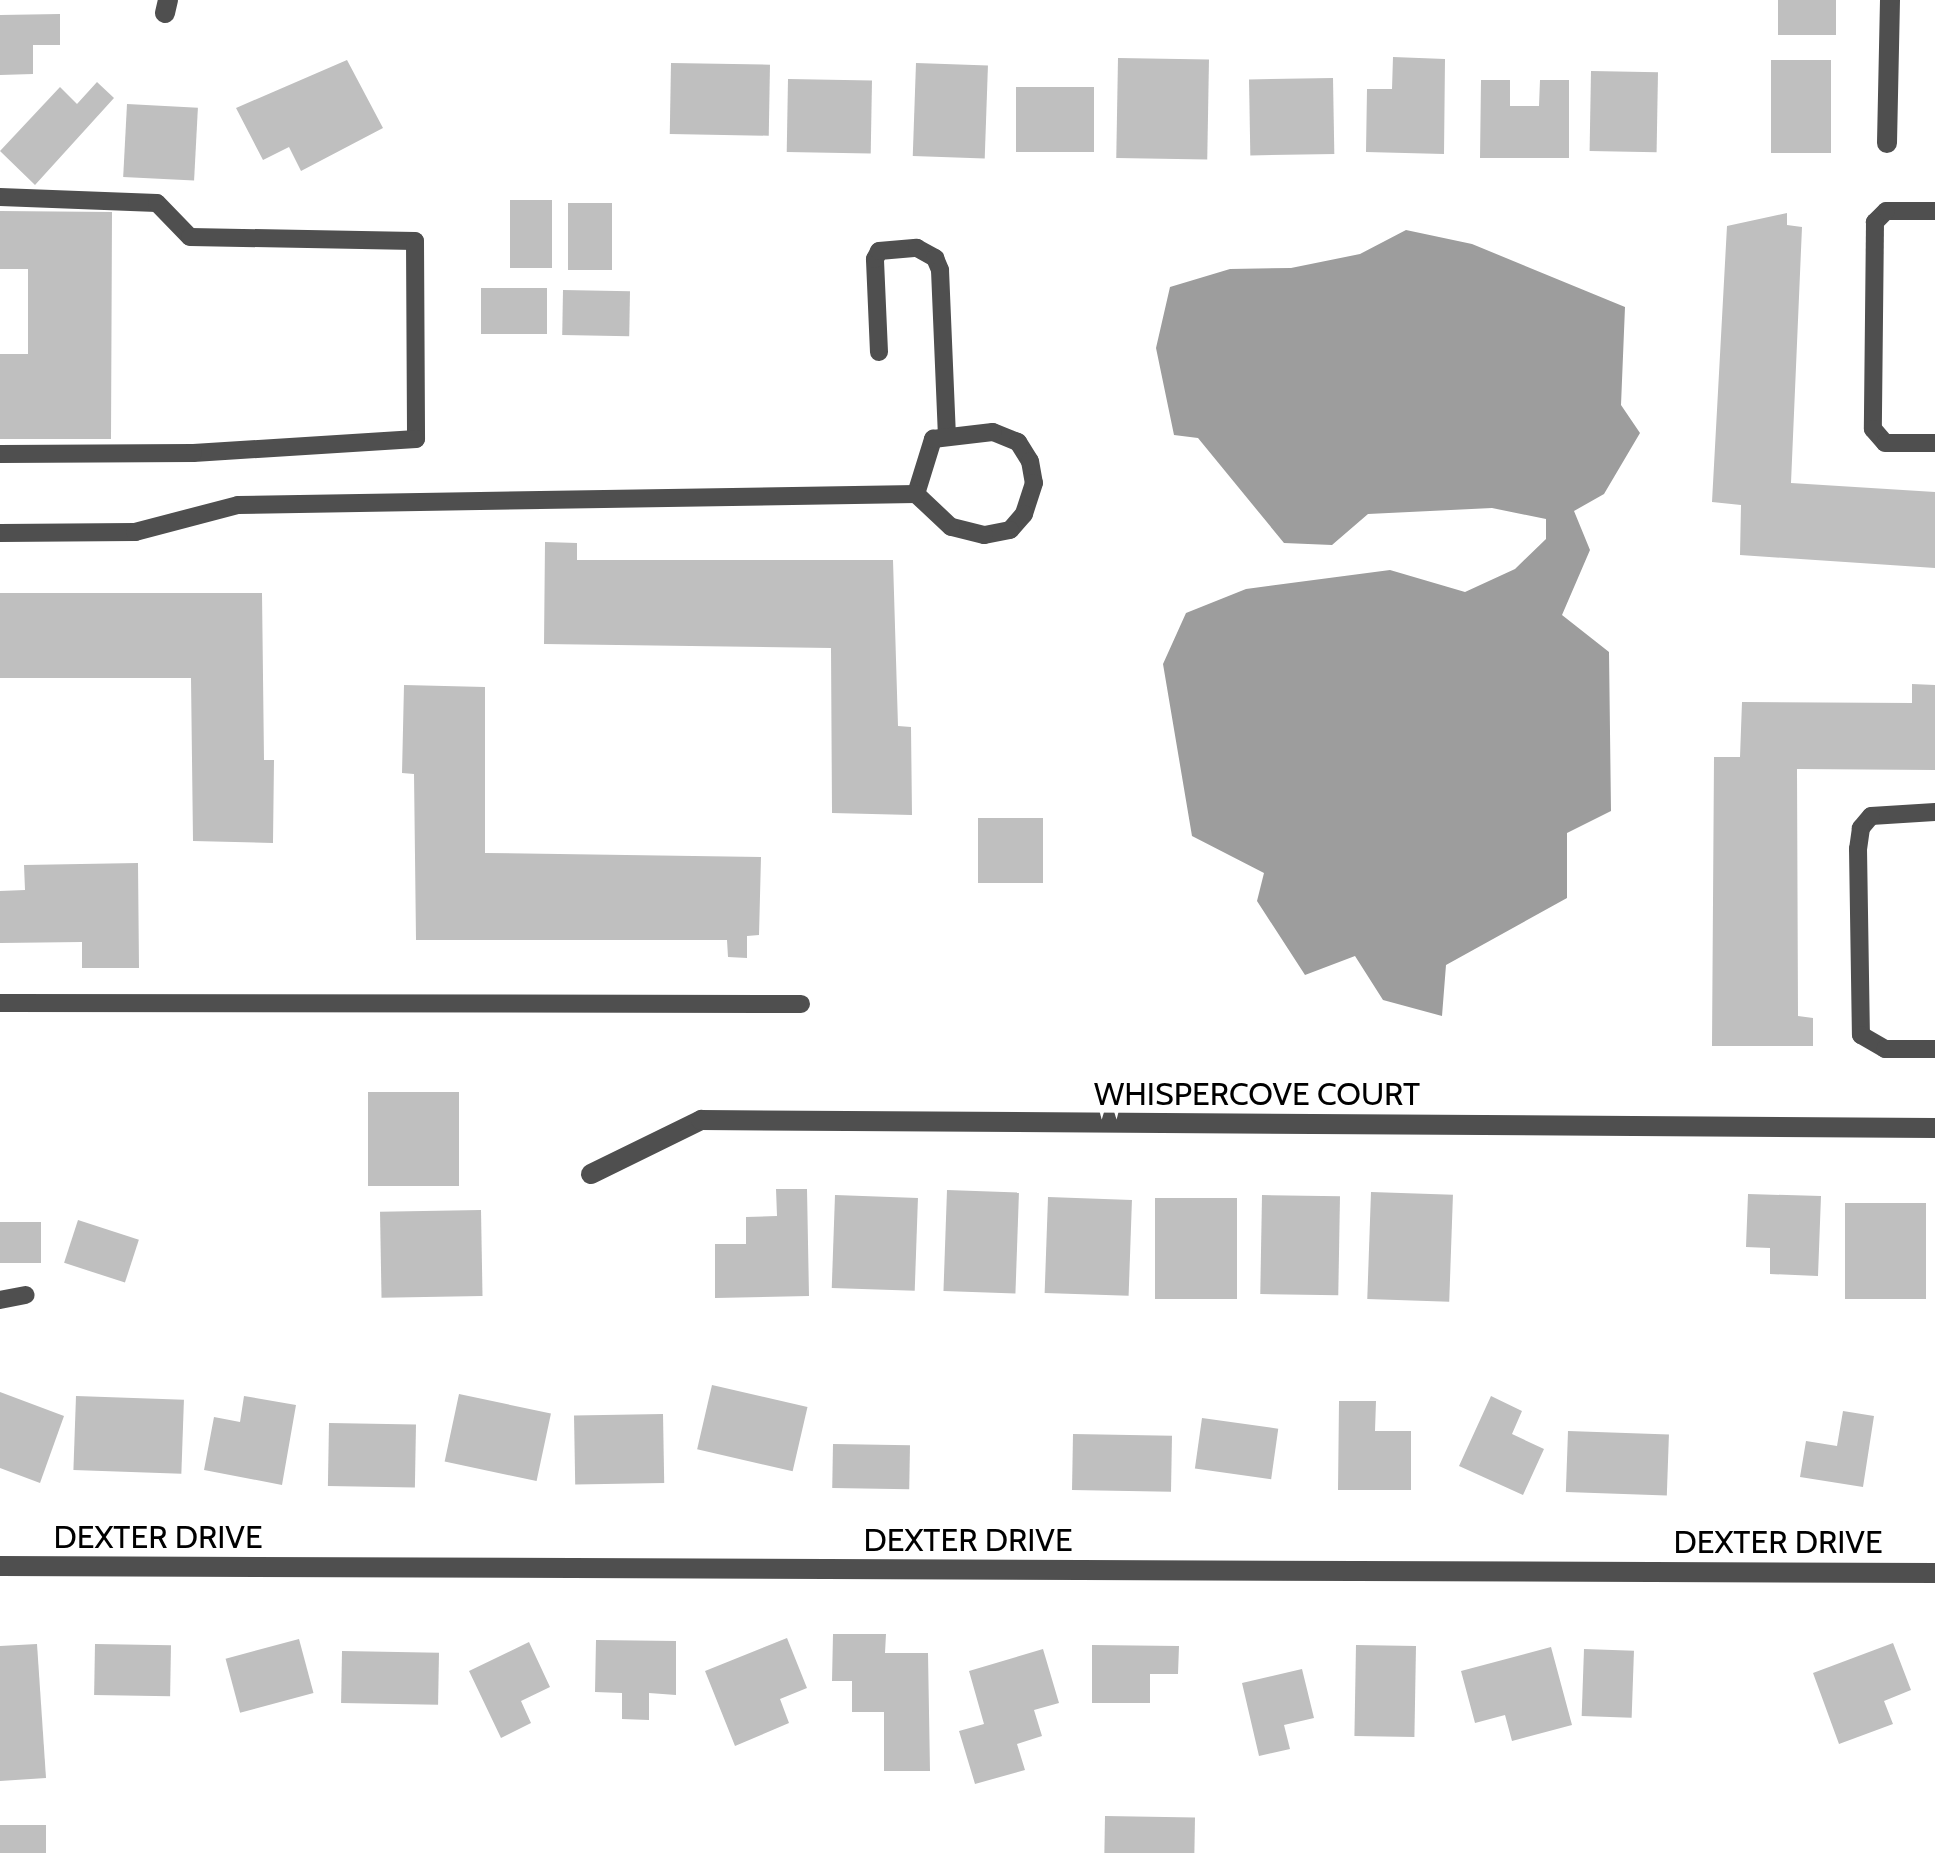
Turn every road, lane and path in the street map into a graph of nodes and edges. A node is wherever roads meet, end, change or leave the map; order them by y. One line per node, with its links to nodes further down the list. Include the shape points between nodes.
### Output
1 (1890, 0): 2 (street)
2 (1887, 143)
3 (0, 198): 8 (lane, via 157,203 190,238 416,241 416,439 193,453)
4 (1935, 211): 7 (lane, via 1886,212 1875,222 1873,429 1885,443)
5 (879, 352): 6 (lane, via 875,260 879,251 917,248 935,258 940,270)
6 (947, 436): 9 (lane, via 934,439); 9 (lane, via 993,432 1018,442 1034,483 1024,514 1010,530 984,535 951,527)
7 (1935, 442)
8 (0, 454)
9 (916, 494): 10 (lane, via 238,505 135,532)
10 (0, 533)
11 (1935, 812): 14 (lane, via 1871,816 1860,828 1858,849 1860,1034 1885,1049)
12 (0, 1003): 13 (lane)
13 (802, 1004)
14 (1935, 1049)
15 (1935, 1128): 16 (street, WHISPERCOVE COURT, via 701,1120)
16 (590, 1174)
17 (26, 1295): 18 (lane)
18 (0, 1300)
19 (0, 1566): 20 (street, DEXTER DRIVE)
20 (1935, 1573)

